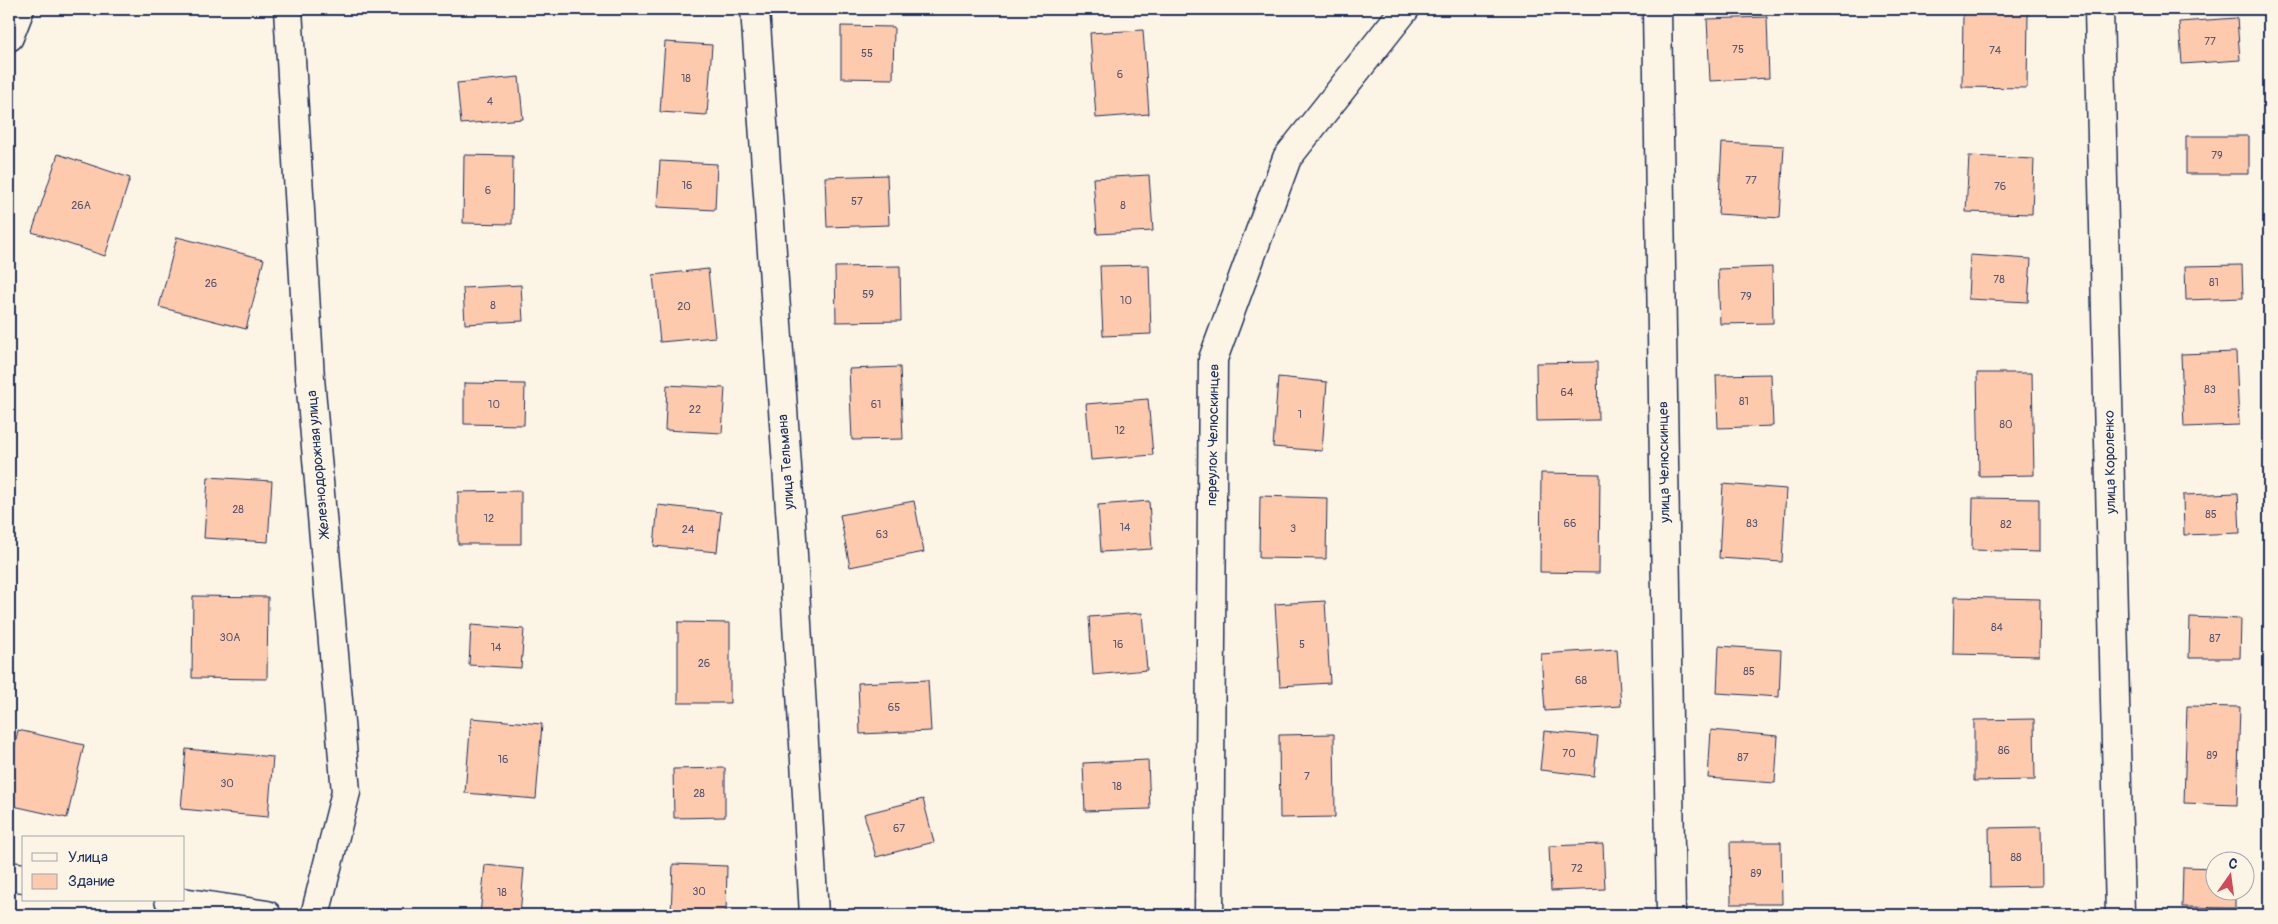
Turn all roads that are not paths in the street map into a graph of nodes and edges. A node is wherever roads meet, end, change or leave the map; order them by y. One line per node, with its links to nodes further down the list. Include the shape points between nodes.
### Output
1 (20, 9): 7 (street)
2 (288, 9): 12 (street, Железнодорожная улица, via 310,378 346,792)
3 (755, 9): 13 (street, улица Тельмана)
4 (1406, 9): 14 (street, переулок Челюскинцев, via 1287,158 1213,359)
5 (1657, 9): 15 (street, улица Челюскинцев)
6 (2099, 9): 16 (street, улица Короленко)
7 (9, 36)
8 (9, 876): 9 (street)
9 (22, 878)
10 (182, 902): 11 (street)
11 (267, 915)
12 (315, 915)
13 (814, 915)
14 (1209, 915)
15 (1671, 915)
16 (2120, 915)

